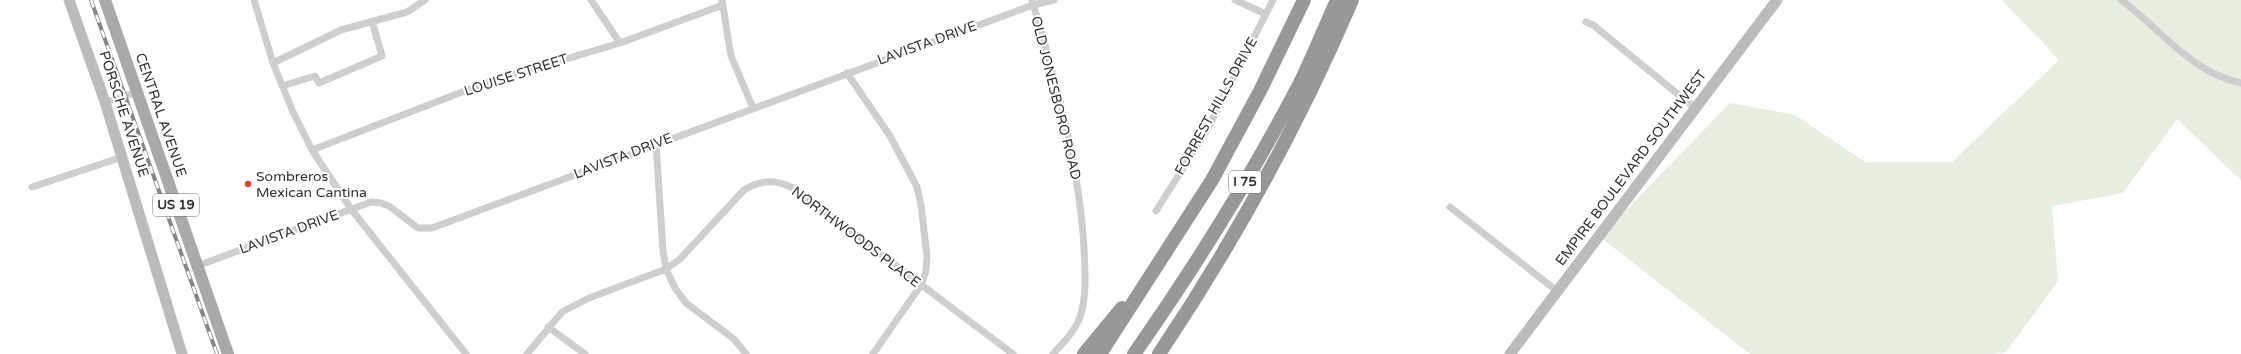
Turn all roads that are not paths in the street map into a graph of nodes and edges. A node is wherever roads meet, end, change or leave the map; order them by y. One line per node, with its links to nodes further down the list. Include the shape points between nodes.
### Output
1 (69, 0): 25 (street, PORSCHE AVENUE)
2 (105, 0): 24 (main road, CENTRAL AVENUE / US 19)
3 (254, 0): 20 (street)
4 (591, 0): 19 (street)
5 (1054, 0): 14 (street, LAVISTA DRIVE)
6 (1235, 0): 16 (street)
7 (1273, 0): 16 (street, FORREST HILLS DRIVE)
8 (1304, 0): 35 (highway, I 75, via 1264,84 1215,174)
9 (1337, 0): 52 (highway, I 75, via 1300,81 1237,196 1200,258)
10 (1352, 0): 53 (highway, via 1272,168 1216,267)
11 (1777, 0): 27 (street, EMPIRE BOULEVARD SOUTHWEST)
12 (2121, 0): 22 (street, via 2195,63)
13 (424, 1): 17 (street, via 408,12)
14 (1032, 2): 21 (street, LAVISTA DRIVE); 49 (street, OLD JONESBORO ROAD, via 1066,126 1081,210 1084,299 1079,319 1071,334)
15 (722, 3): 19 (street, LOUISE STREET); 26 (street, via 731,56)
16 (1266, 14): 34 (street, FORREST HILLS DRIVE, via 1206,130)
17 (372, 21): 20 (street, via 341,30); 23 (street, via 382,56 319,83 315,76)
18 (1586, 22): 27 (street)
19 (620, 43): 29 (street, LOUISE STREET, via 488,82)
20 (273, 63): 23 (street)
21 (847, 73): 26 (street, LAVISTA DRIVE); 38 (street, via 890,136 917,187 927,256 926,271)
22 (2241, 83)
23 (282, 86): 29 (street)
24 (138, 92): 25 (street); 36 (main road, CENTRAL AVENUE / US 19)
25 (105, 102): 30 (street, PORSCHE AVENUE)
26 (752, 108): 28 (street, LAVISTA DRIVE)
27 (1695, 108): 39 (street, EMPIRE BOULEVARD SOUTHWEST)
28 (656, 144): 33 (street, LAVISTA DRIVE, via 432,228 418,228 381,203 371,202); 37 (street)
29 (312, 150): 33 (street)
30 (122, 157): 31 (street); 41 (street, PORSCHE AVENUE)
31 (32, 187)
32 (1450, 207): 39 (street)
33 (351, 209): 36 (street, LAVISTA DRIVE); 43 (street)
34 (1156, 211)
35 (1158, 265): 50 (highway); 51 (highway, I 75)
36 (197, 266): 42 (main road, CENTRAL AVENUE / US 19)
37 (666, 269): 38 (street, NORTHWOODS PLACE, via 680,259 744,190 757,183 772,181 793,188); 40 (street, NORTHWOODS PLACE, via 589,298 562,312); 46 (street, via 686,303 734,339)
38 (921, 285): 47 (street); 48 (street, NORTHWOODS PLACE)
39 (1557, 291): 54 (street, EMPIRE BOULEVARD SOUTHWEST)
40 (548, 327): 44 (street, NORTHWOODS PLACE); 45 (street)
41 (182, 354)
42 (228, 354)
43 (466, 354)
44 (527, 354)
45 (585, 354)
46 (746, 354)
47 (872, 354)
48 (1013, 354)
49 (1054, 354)
50 (1084, 354)
51 (1100, 354)
52 (1134, 354)
53 (1159, 354)
54 (1510, 354)

